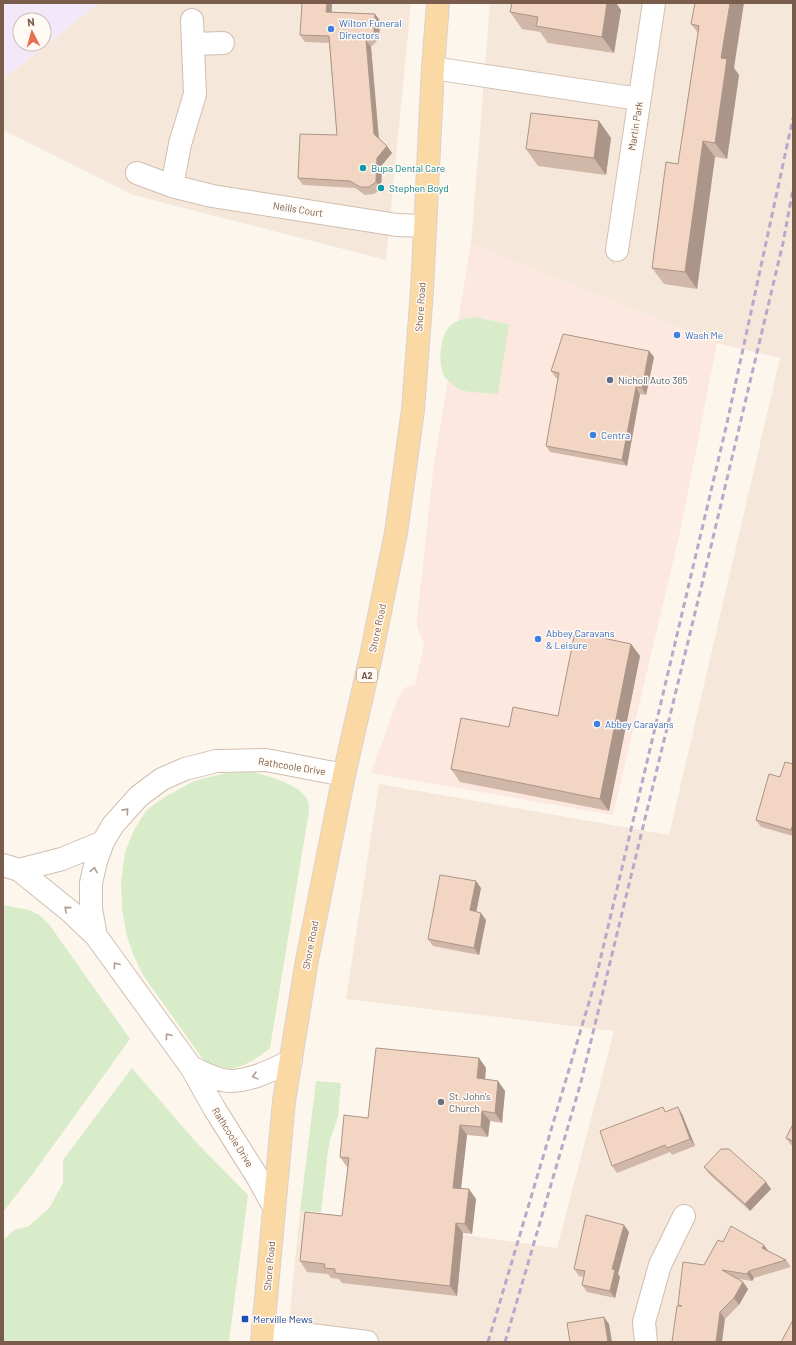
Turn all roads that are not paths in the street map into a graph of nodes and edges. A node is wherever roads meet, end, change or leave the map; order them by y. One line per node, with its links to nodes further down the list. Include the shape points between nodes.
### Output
1 (438, 3): 6 (main road, Shore Road / A2)
2 (654, 3): 7 (street, Martin Park)
3 (192, 20): 5 (street)
4 (223, 43): 5 (street)
5 (194, 44): 9 (street, via 195,94 180,144)
6 (433, 68): 7 (street); 10 (main road, Shore Road / A2)
7 (639, 99): 11 (street, Martin Park)
8 (137, 173): 9 (street, Neills Court)
9 (172, 186): 10 (street, Neills Court, via 212,196 397,225)
10 (425, 226): 12 (main road, Shore Road / A2, via 413,410 396,533)
11 (617, 250)
12 (344, 775): 13 (street, Rathcoole Drive, one-way to 12, via 113,824 139,796 162,779 184,769 216,761 266,760); 16 (main road, Shore Road / A2, via 307,960)
13 (103, 842): 14 (street, Rathcoole Drive, via 62,859); 15 (street, Rathcoole Drive, one-way to 13, via 91,909 92,883)
14 (11, 868): 15 (street, Rathcoole Drive, one-way to 14, via 71,912)
15 (96, 936): 17 (street, Rathcoole Drive, one-way to 15)
16 (291, 1061): 17 (street, Rathcoole Drive, one-way to 17, via 268,1072 228,1081); 18 (main road, Shore Road / A2, via 284,1101)
17 (191, 1067): 18 (street, Rathcoole Drive)
18 (274, 1207): 20 (main road, Shore Road / A2)
19 (684, 1216): 22 (street, via 660,1264 644,1322)
20 (263, 1335): 21 (street)
21 (367, 1342)
22 (646, 1342)

